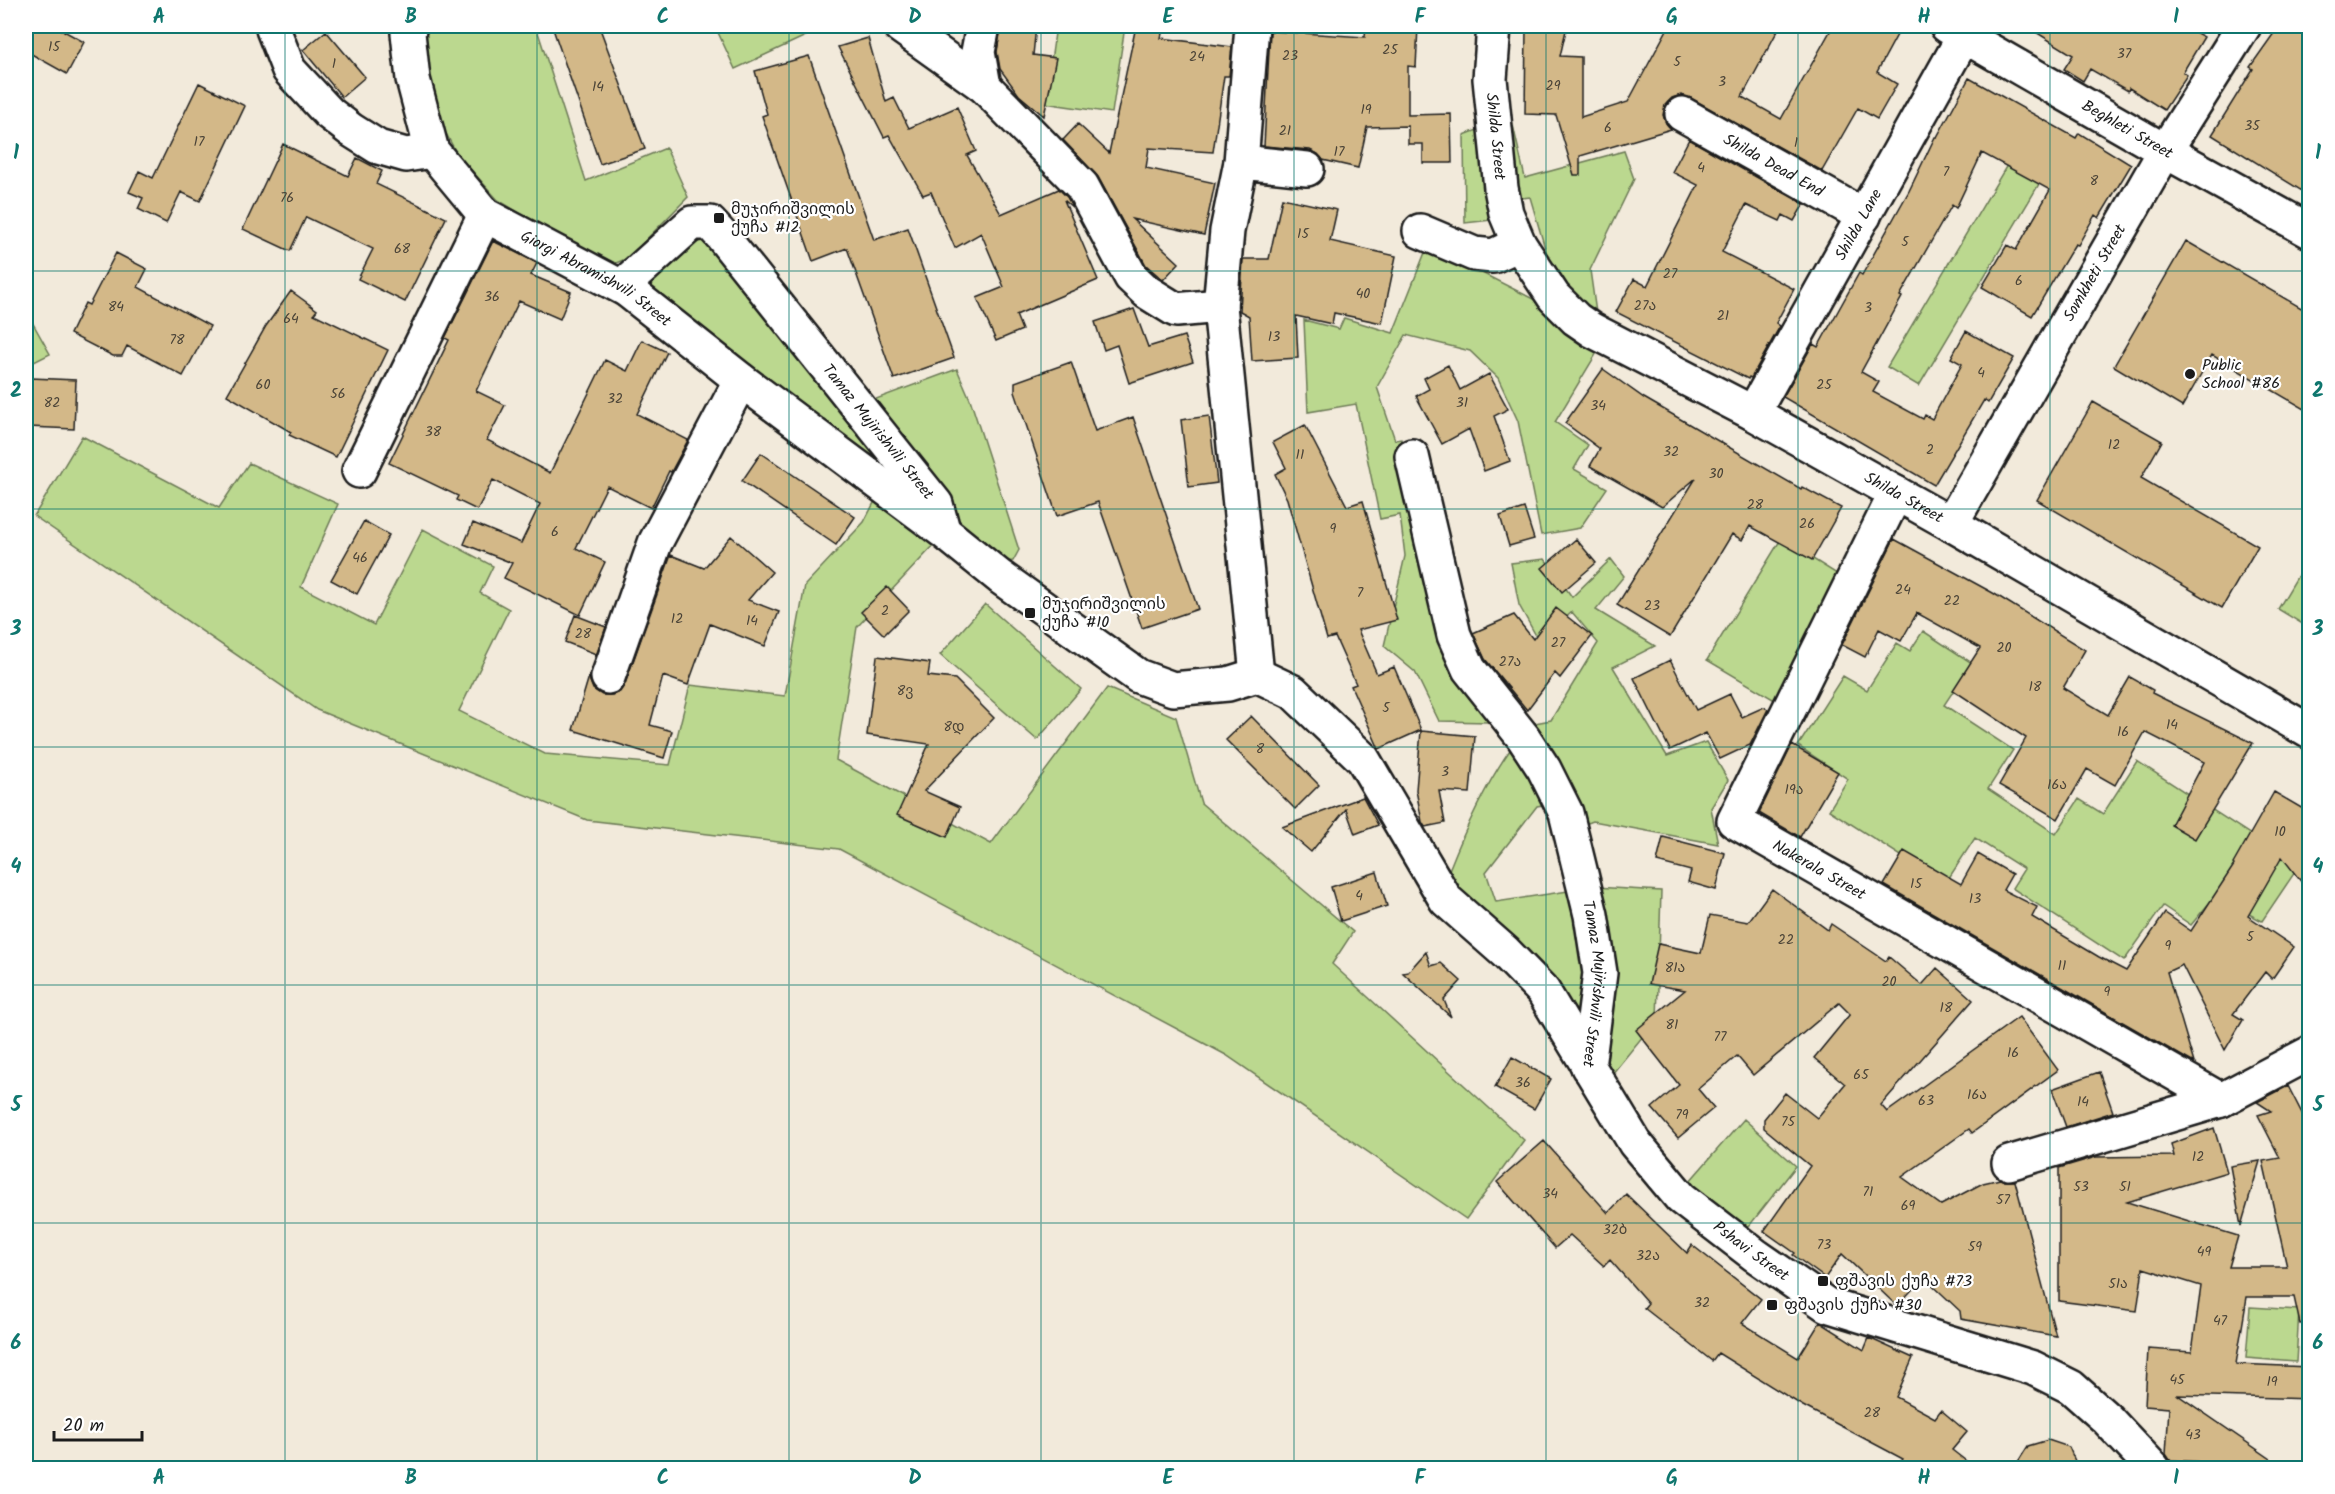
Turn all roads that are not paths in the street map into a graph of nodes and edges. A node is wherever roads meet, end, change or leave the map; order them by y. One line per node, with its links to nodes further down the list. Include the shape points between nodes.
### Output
1 (410, 26): 11 (street, via 413,79)
2 (900, 26): 9 (street)
3 (983, 26): 9 (street, via 978,52)
4 (1252, 26): 13 (street)
5 (1494, 26): 19 (street, Shilda Street, via 1491,79 1501,188)
6 (2244, 26): 12 (street, Somkheti Street)
7 (273, 29): 11 (street, via 289,70 329,113 351,130 378,147 405,155)
8 (1955, 31): 12 (street, Beghleti Street); 16 (street, Shilda Lane)
9 (984, 86): 21 (street, via 1082,186 1131,277 1147,292 1176,310)
10 (1682, 114): 16 (street, Shilda Dead End)
11 (432, 151): 15 (street, Giorgi Abramishvili Street)
12 (2165, 151): 18 (street, Beghleti Street); 27 (street, Somkheti Street)
13 (1241, 162): 14 (street); 21 (street, via 1227,231)
14 (1307, 169)
15 (485, 214): 20 (street, Giorgi Abramishvili Street); 25 (street)
16 (1864, 216): 23 (street, Shilda Lane)
17 (1420, 231): 19 (street, via 1474,254 1493,256)
18 (2310, 231)
19 (1519, 244): 23 (street, Shilda Street, via 1554,297 1576,319)
20 (627, 290): 22 (street, Giorgi Abramishvili Street); 28 (street, Tamaz Mujirishvili Street, via 630,279 692,223 710,223 936,504)
21 (1220, 306): 29 (street)
22 (741, 380): 28 (street, Giorgi Abramishvili Street); 30 (street, via 655,543)
23 (1753, 414): 26 (street, Shilda Street)
24 (1412, 456): 33 (street, Tamaz Mujirishvili Street, via 1454,635 1469,669 1523,737 1566,813 1591,915 1600,973)
25 (359, 471)
26 (1896, 493): 27 (street, Shilda Street); 34 (street, Nakerala Street, via 1734,821)
27 (1951, 524): 31 (street, Shilda Street)
28 (943, 531): 29 (street, via 1138,676 1173,689 1228,684)
29 (1257, 675): 33 (street, Tamaz Mujirishvili Street, via 1293,692 1363,759 1446,900 1543,991)
30 (608, 677)
31 (2310, 732)
32 (2310, 1053): 34 (street)
33 (1588, 1067): 36 (street, Pshavi Street, via 1635,1143 1681,1198 1755,1255 1827,1305 2033,1368 2071,1387)
34 (2221, 1100): 35 (street)
35 (2009, 1163)
36 (2153, 1468)

